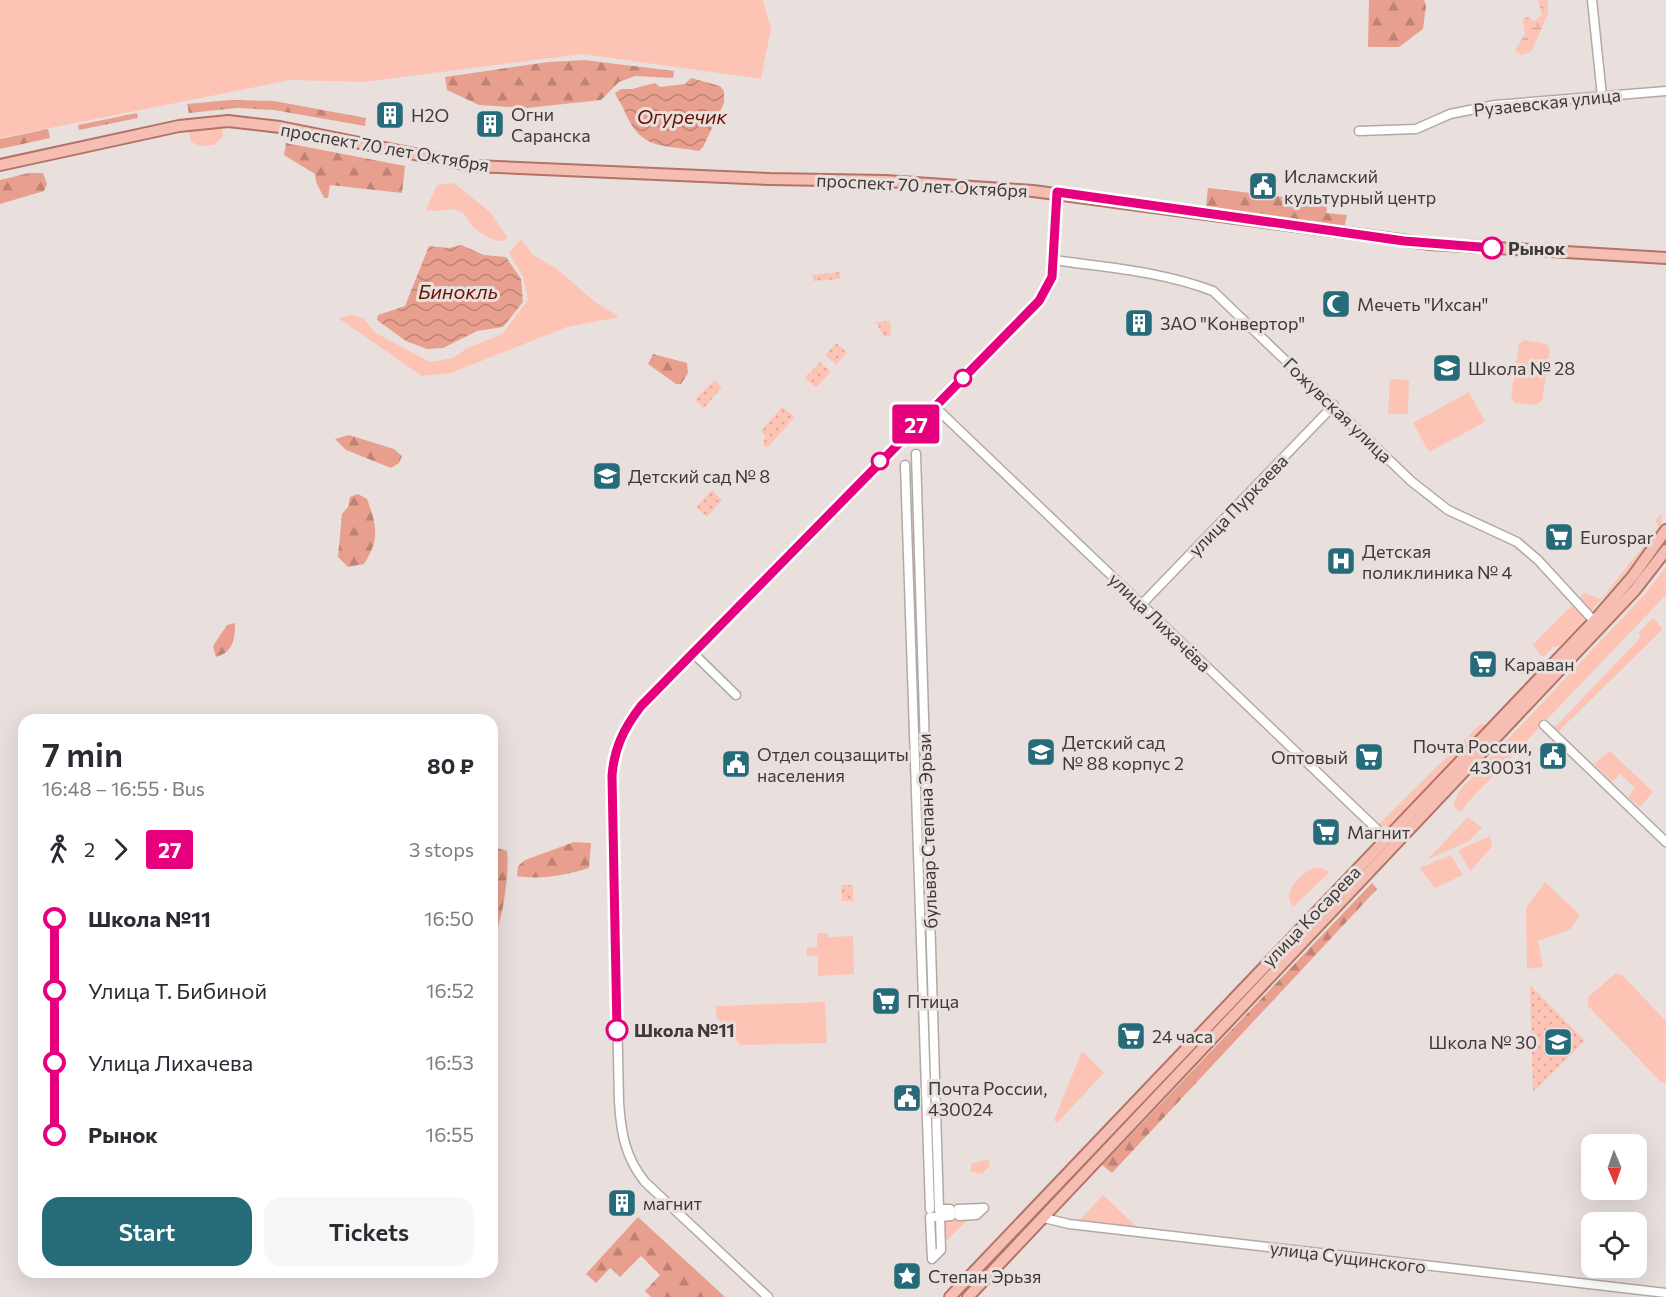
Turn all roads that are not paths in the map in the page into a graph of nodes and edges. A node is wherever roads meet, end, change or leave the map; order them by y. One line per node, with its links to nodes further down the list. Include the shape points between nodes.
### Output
1 (1592, 0): 3 (street)
2 (1666, 92): 3 (street, Рузаевская улица)
3 (1602, 96): 4 (street, Рузаевская улица, via 1495,105 1450,114 1416,129)
4 (1359, 131)
5 (0, 165): 6 (main road, проспект 70 лет Октября, via 179,126 203,122 252,123 453,163 492,167 885,181)
6 (1057, 192): 7 (main road, проспект 70 лет Октября, via 1430,244); 8 (street)
7 (1666, 258)
8 (1054, 260): 9 (street, Гожувская улица, via 1146,272 1213,291); 10 (street, via 1048,287 1039,301)
9 (1334, 405): 15 (street, улица Пуркаева); 16 (street, Гожувская улица, via 1411,481 1448,510 1517,542)
10 (934, 406): 15 (street, улица Лихачёва); 17 (street)
11 (915, 454): 12 (street, бульвар Степана Эрьзи, via 936,1211)
12 (905, 465)
13 (1666, 530): 14 (main road, улица Косарева)
14 (1664, 545): 16 (main road, улица Косарева); 22 (main road, улица Косарева, via 1635,590)
15 (1142, 604): 20 (street, улица Лихачёва)
16 (1594, 621): 20 (main road, улица Косарева)
17 (693, 653): 18 (street); 26 (street, via 629,722 613,761 621,1129 628,1157 645,1182)
18 (736, 696)
19 (1544, 725): 21 (street)
20 (1385, 837): 22 (main road); 23 (main road, улица Косарева)
21 (1666, 842)
22 (1394, 846): 24 (main road, улица Косарева)
23 (1034, 1209): 24 (main road, улица Сущинского); 27 (main road, улица Косарева)
24 (1044, 1218): 25 (street, улица Сущинского); 28 (main road, улица Косарева)
25 (1666, 1293)
26 (768, 1297)
27 (950, 1297)
28 (968, 1297)

